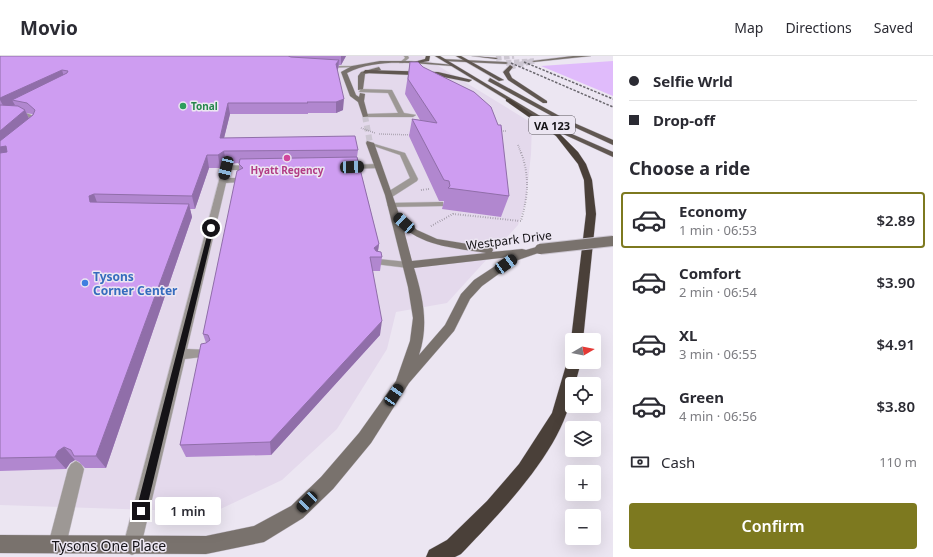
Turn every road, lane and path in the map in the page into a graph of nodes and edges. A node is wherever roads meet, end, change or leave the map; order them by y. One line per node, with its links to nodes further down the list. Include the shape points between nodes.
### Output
1 (406, 56): 13 (lane, via 407,58)
2 (428, 56): 15 (main road, via 423,62)
3 (437, 56): 10 (main road, VA 123)
4 (474, 56): 8 (main road)
5 (589, 56): 11 (street)
6 (355, 58): 20 (street)
7 (365, 58): 12 (street)
8 (496, 58): 14 (street)
9 (458, 59): 10 (street); 14 (street); 16 (main road)
10 (444, 60): 16 (main road, VA 123)
11 (534, 61)
12 (392, 62): 13 (street); 20 (street)
13 (401, 62): 15 (street)
14 (469, 62): 17 (street); 21 (main road); 29 (main road, VA 123)
15 (412, 63): 16 (street)
16 (452, 65): 21 (main road, VA 123); 23 (street)
17 (508, 65): 29 (main road, via 506,72 510,79)
18 (318, 66): 19 (lane)
19 (329, 67): 20 (lane); 22 (lane)
20 (352, 67): 22 (street); 24 (street)
21 (465, 71): 25 (main road, VA 123); 41 (main road, via 484,76 563,120)
22 (344, 72): 27 (street, via 353,96)
23 (365, 72): 24 (street, via 361,76); 25 (main road, via 454,76)
24 (361, 90): 27 (street); 31 (lane, via 392,89)
25 (494, 91): 26 (main road, VA 123)
26 (508, 100): 43 (main road, VA 123, via 564,132); 58 (highway, via 558,136 574,152 588,180 591,214)
27 (361, 101): 33 (street)
28 (20, 106): 30 (lane)
29 (557, 111): 39 (main road, VA 123)
30 (2, 113): 35 (lane, via 34,118 35,124)
31 (402, 115): 32 (lane); 33 (lane)
32 (413, 115)
33 (365, 116)
34 (361, 128): 38 (path, bridge, via 375,133)
35 (29, 129)
36 (492, 131): 37 (path)
37 (507, 131)
38 (418, 135)
39 (613, 136)
40 (370, 143): 44 (street, Tysons One Place); 49 (lane, via 403,154 414,180)
41 (613, 143)
42 (518, 145): 52 (path, via 527,170 526,201 521,221 453,214)
43 (613, 155)
44 (378, 166): 45 (lane); 49 (street, Tysons One Place)
45 (338, 167)
46 (266, 168): 48 (lane, via 226,168)
47 (240, 180): 48 (lane)
48 (223, 181): 60 (lane)
49 (389, 195): 51 (street, Tysons One Place)
50 (440, 204): 51 (lane)
51 (392, 209): 55 (street, via 414,232 435,242); 57 (street, Tysons One Place)
52 (430, 226)
53 (613, 241): 54 (street, Westpark Drive, bridge)
54 (540, 249): 55 (street, Westpark Drive); 62 (street, via 514,258 478,283 465,297 450,328)
55 (513, 253): 57 (street, Westpark Drive)
56 (378, 262): 57 (lane)
57 (408, 265): 62 (street, Tysons One Place, via 419,318 417,341)
58 (578, 333)
59 (206, 353): 60 (lane)
60 (180, 354): 66 (lane)
61 (572, 369): 67 (highway, via 559,416 525,470 454,546)
62 (402, 384): 66 (street, Tysons One Place, via 365,438 327,483 298,512 250,536 206,545)
63 (76, 469): 65 (lane)
64 (0, 544): 65 (street, Tysons One Place)
65 (57, 545): 66 (street, Tysons One Place)
66 (132, 546)
67 (436, 557)

